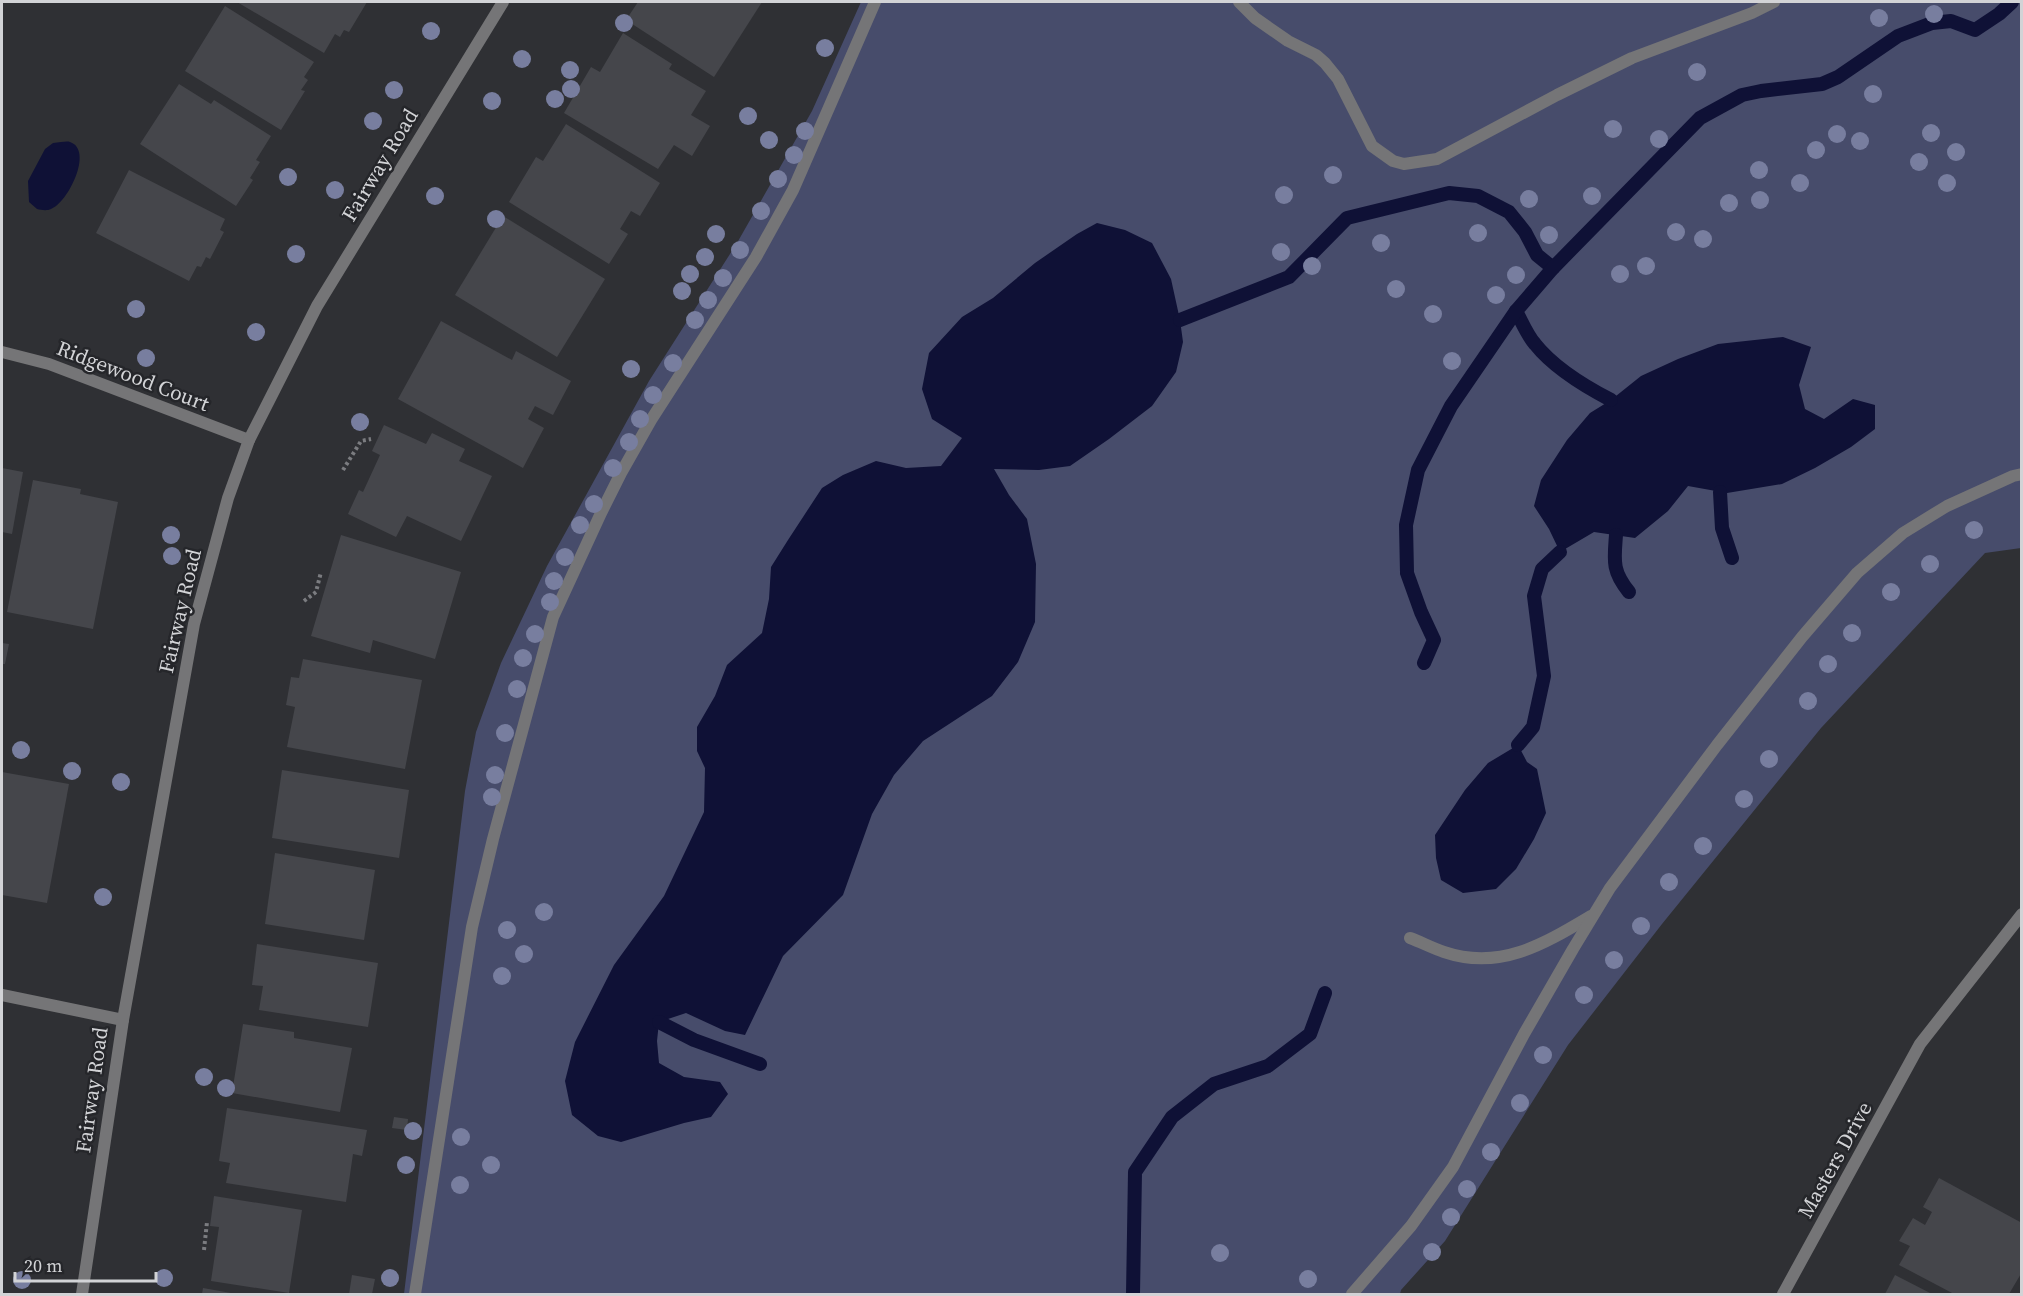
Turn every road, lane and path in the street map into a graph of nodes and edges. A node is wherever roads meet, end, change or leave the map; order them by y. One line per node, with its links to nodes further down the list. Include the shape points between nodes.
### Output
1 (503, 2): 6 (street, Fairway Road, via 317,306)
2 (875, 2): 20 (street, via 793,190 631,455 554,617 472,927)
3 (1239, 2): 4 (street, via 1263,24 1326,63 1372,146 1404,164 1437,159 1632,58)
4 (1774, 2)
5 (2, 352): 6 (street, Ridgewood Court, via 49,364)
6 (249, 440): 16 (street, Fairway Road, via 228,498 194,624)
7 (371, 440): 8 (path, via 361,441)
8 (343, 470)
9 (2022, 474): 12 (street, via 1920,522 1857,573 1717,745)
10 (321, 572): 11 (path, via 316,592)
11 (304, 601)
12 (1594, 914): 14 (street, via 1547,942 1505,956 1476,958 1445,952); 21 (street, via 1453,1167 1412,1226)
13 (2022, 914): 22 (street, Masters Drive, via 1920,1044)
14 (1410, 938)
15 (2, 995): 16 (street)
16 (123, 1020): 19 (street, Fairway Road)
17 (207, 1222): 18 (path)
18 (204, 1250)
19 (82, 1294)
20 (414, 1294)
21 (1352, 1294)
22 (1783, 1294)

